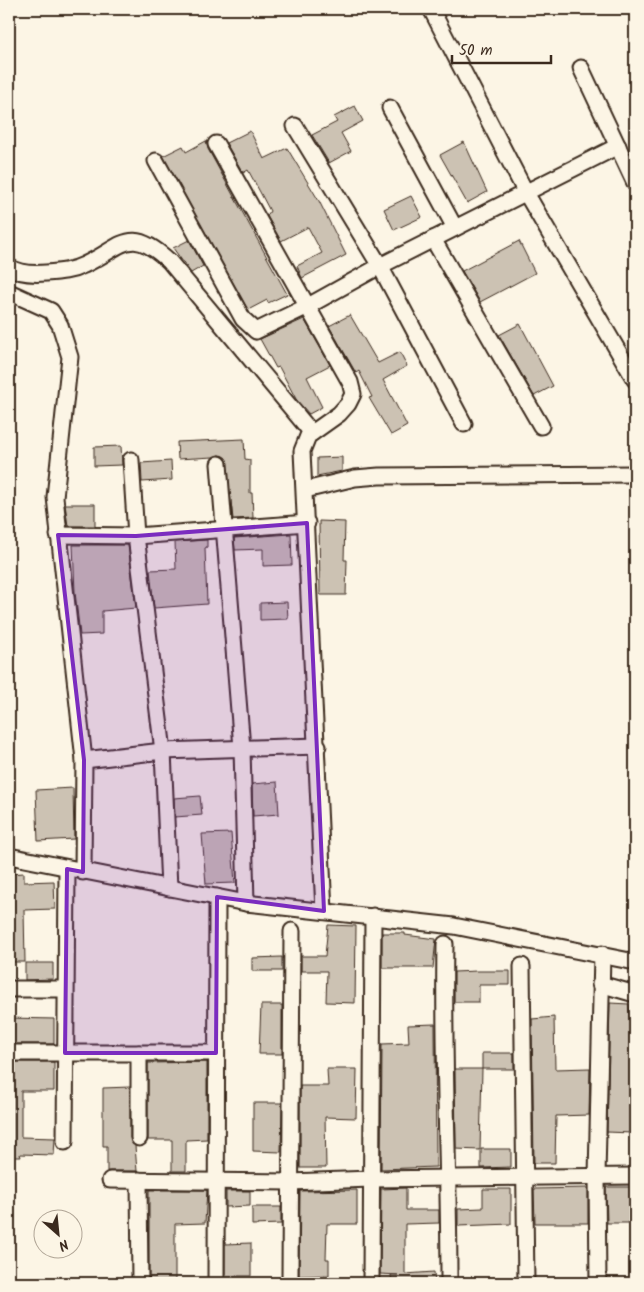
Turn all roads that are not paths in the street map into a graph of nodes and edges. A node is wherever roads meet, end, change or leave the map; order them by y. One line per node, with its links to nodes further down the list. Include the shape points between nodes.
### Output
1 (431, 9): 9 (street)
2 (581, 68): 6 (street)
3 (390, 108): 10 (street)
4 (295, 126): 12 (street)
5 (216, 144): 15 (street)
6 (618, 146): 8 (street); 9 (street)
7 (156, 161): 15 (street, via 237,308 256,331)
8 (635, 183)
9 (523, 188): 10 (street); 16 (street)
10 (453, 224): 11 (street); 12 (street)
11 (433, 239): 12 (street); 18 (street)
12 (378, 262): 15 (street); 17 (street)
13 (9, 267): 19 (street, via 33,274 69,271 86,265 122,243 142,242 154,246)
14 (9, 292): 26 (street, via 51,311 60,325 68,350 70,371 55,497)
15 (306, 302): 19 (street, via 350,382 353,394 339,414)
16 (635, 380)
17 (464, 424)
18 (541, 426)
19 (312, 433): 23 (street, via 302,451)
20 (131, 460): 27 (street)
21 (219, 464): 25 (street)
22 (635, 474): 23 (street, via 379,476)
23 (305, 490): 24 (street)
24 (306, 523): 25 (street); 28 (street)
25 (225, 529): 27 (street); 29 (street)
26 (58, 535): 27 (street); 31 (street)
27 (136, 536): 30 (street)
28 (318, 746): 29 (street); 38 (street)
29 (242, 748): 30 (street); 37 (street)
30 (163, 751): 31 (street); 35 (street)
31 (84, 760): 34 (street)
32 (9, 856): 33 (street)
33 (67, 869): 34 (street); 47 (street)
34 (83, 872): 35 (street)
35 (169, 888): 36 (street)
36 (217, 897): 37 (street); 52 (street)
37 (246, 903): 38 (street)
38 (324, 911): 39 (street)
39 (373, 916): 42 (street, via 454,926); 58 (street)
40 (292, 931): 63 (street)
41 (444, 944): 59 (street)
42 (602, 954): 43 (street); 45 (street)
43 (635, 962)
44 (522, 966): 57 (street)
45 (600, 984): 48 (street); 55 (street)
46 (9, 989): 47 (street)
47 (65, 989): 50 (street)
48 (635, 994)
49 (9, 1053): 50 (street)
50 (65, 1053): 51 (street); 54 (street)
51 (139, 1053): 52 (street); 53 (street)
52 (216, 1053): 62 (street)
53 (139, 1138)
54 (65, 1142)
55 (597, 1176): 56 (street); 57 (street); 70 (street)
56 (635, 1176)
57 (525, 1177): 59 (street); 69 (street)
58 (371, 1179): 59 (street); 63 (street); 67 (street)
59 (449, 1179): 68 (street)
60 (110, 1180): 61 (street)
61 (139, 1180): 62 (street); 65 (street)
62 (215, 1180): 63 (street); 66 (street)
63 (290, 1182): 64 (street)
64 (290, 1278)
65 (140, 1283)
66 (216, 1283)
67 (371, 1283)
68 (448, 1283)
69 (526, 1283)
70 (598, 1283)

